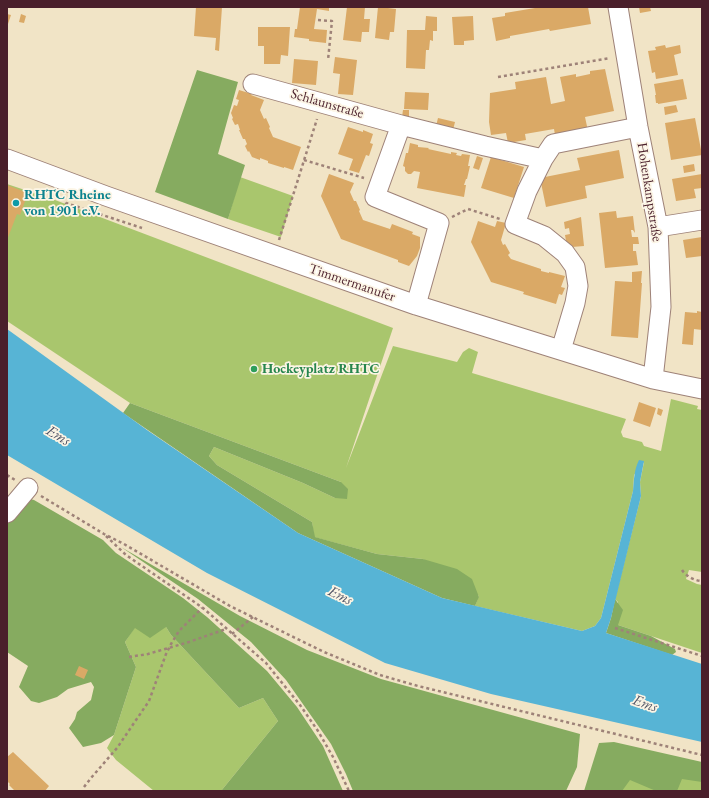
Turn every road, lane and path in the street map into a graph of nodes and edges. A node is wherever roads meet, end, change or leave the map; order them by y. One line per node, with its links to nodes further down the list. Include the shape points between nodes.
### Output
1 (618, 7): 3 (street, Hohenkampstraße)
2 (318, 20): 4 (path, via 332,20)
3 (626, 55): 5 (path); 9 (street, Hohenkampstraße)
4 (328, 60)
5 (498, 77)
6 (253, 84): 7 (street, Schlaunstraße)
7 (322, 103): 8 (street, Schlaunstraße); 12 (path)
8 (401, 125): 11 (street, Schlaunstraße); 13 (street)
9 (638, 128): 11 (street, via 553,144); 17 (street, Hohenkampstraße)
10 (7, 159): 18 (street, Timmermanufer)
11 (543, 159): 16 (street, via 527,191)
12 (304, 160): 13 (path); 18 (path)
13 (380, 183): 15 (street, via 375,197)
14 (702, 220): 17 (street)
15 (439, 223): 16 (path, via 468,209); 19 (street)
16 (515, 224): 20 (street, via 544,236 565,253 575,268 578,286)
17 (658, 227): 21 (street, Hohenkampstraße, via 661,307)
18 (275, 256): 19 (street, Timmermanufer)
19 (416, 305): 20 (street, Timmermanufer)
20 (561, 350): 21 (street, Timmermanufer)
21 (654, 379): 22 (street, Timmermanufer)
22 (702, 390)
23 (7, 474): 24 (path)
24 (28, 488): 25 (street); 26 (path)
25 (7, 513)
26 (104, 534): 29 (path, via 126,555); 30 (path)
27 (682, 570): 28 (path, via 684,574)
28 (702, 581)
29 (203, 608): 32 (path); 34 (path, via 179,631)
30 (252, 617): 33 (path); 37 (path, via 324,652 380,675)
31 (615, 628): 35 (path)
32 (226, 629): 33 (path); 34 (path)
33 (232, 634): 39 (path, via 266,664 300,705 318,731)
34 (169, 648): 36 (path); 38 (path, via 149,701 117,748)
35 (702, 656)
36 (129, 657)
37 (702, 755)
38 (84, 787)
39 (349, 791)

